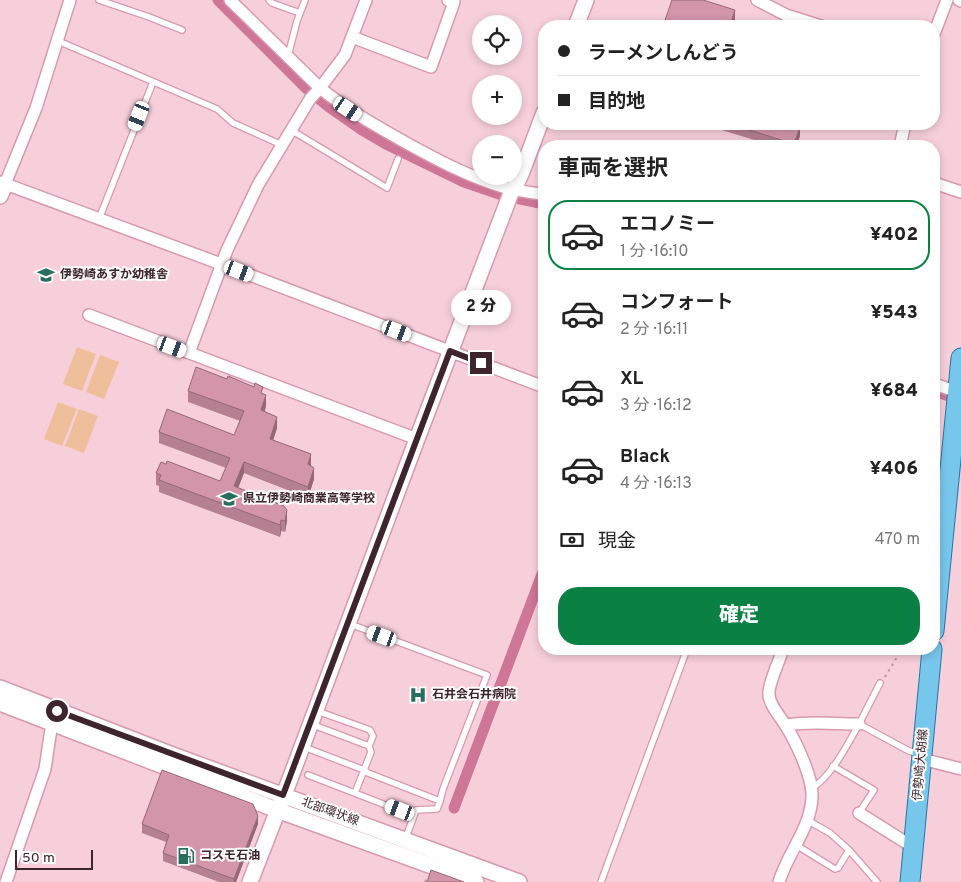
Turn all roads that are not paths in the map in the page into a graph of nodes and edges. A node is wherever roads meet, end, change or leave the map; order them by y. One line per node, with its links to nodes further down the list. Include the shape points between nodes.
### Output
1 (70, 0): 17 (street)
2 (99, 0): 15 (lane)
3 (230, 0): 18 (street)
4 (269, 0): 11 (lane)
5 (305, 0): 11 (lane)
6 (366, 0): 16 (street)
7 (448, 0): 16 (street, via 454,2 431,66)
8 (586, 0): 12 (street)
9 (760, 0): 13 (street)
10 (947, 0): 14 (street)
11 (300, 13): 18 (lane)
12 (578, 20)
13 (801, 20)
14 (939, 20)
15 (182, 30)
16 (352, 37): 20 (street, via 345,55)
17 (58, 41): 19 (lane); 26 (street, via 36,108)
18 (288, 56): 20 (street)
19 (153, 82): 23 (lane, via 217,109 233,123); 30 (lane)
20 (320, 88): 22 (street); 28 (street, via 360,117 429,156)
21 (538, 129): 28 (street)
22 (291, 130): 23 (street); 24 (lane, via 387,188)
23 (282, 145): 31 (street, via 258,185)
24 (398, 159)
25 (940, 186): 27 (street)
26 (2, 187): 30 (street)
27 (961, 192)
28 (511, 195): 29 (street); 33 (street)
29 (538, 195)
30 (99, 219): 31 (street)
31 (221, 264): 33 (street); 34 (street)
32 (89, 315): 34 (street)
33 (450, 351): 36 (street); 39 (street)
34 (189, 353): 39 (street)
35 (961, 358): 38 (main road)
36 (538, 385)
37 (940, 386): 38 (street)
38 (959, 392): 40 (main road, via 953,498)
39 (416, 439): 41 (street)
40 (940, 584)
41 (348, 623): 49 (street); 62 (lane, via 487,675)
42 (685, 655): 75 (lane)
43 (781, 655): 51 (street, via 769,692 771,702)
44 (931, 655): 54 (main road, 伊勢崎大胡線)
45 (880, 683): 50 (lane)
46 (0, 688): 48 (street, 北部環状線)
47 (0, 703): 48 (street, 北部環状線)
48 (55, 717): 61 (street, 北部環状線); 63 (street, 北部環状線); 71 (street, via 45,769)
49 (313, 717): 52 (street); 53 (lane); 53 (lane, via 370,730 373,736)
50 (859, 724): 51 (street, via 817,722); 54 (lane); 55 (lane)
51 (786, 725): 59 (street)
52 (302, 746): 57 (lane); 61 (street)
53 (369, 746): 57 (lane)
54 (922, 757): 56 (street); 69 (main road, 伊勢崎大胡線)
55 (833, 766): 59 (lane); 64 (lane, via 874,790)
56 (961, 769)
57 (364, 770): 60 (lane); 62 (lane)
58 (308, 775): 60 (lane)
59 (812, 788): 66 (street)
60 (355, 793): 65 (lane)
61 (283, 795): 63 (street); 67 (street, 北部環状線)
62 (440, 801): 65 (lane, via 437,809 416,810)
63 (277, 810): 72 (street); 73 (street, 北部環状線)
64 (859, 813): 69 (street)
65 (414, 816): 67 (lane)
66 (807, 820): 68 (street); 70 (lane)
67 (405, 840): 74 (street, 北部環状線)
68 (796, 845): 70 (lane, via 835,869); 76 (street)
69 (914, 846): 78 (main road, 伊勢崎大胡線)
70 (849, 850): 77 (lane)
71 (6, 882)
72 (250, 882)
73 (476, 882)
74 (520, 882)
75 (601, 882)
76 (780, 882)
77 (877, 882)
78 (910, 882)

